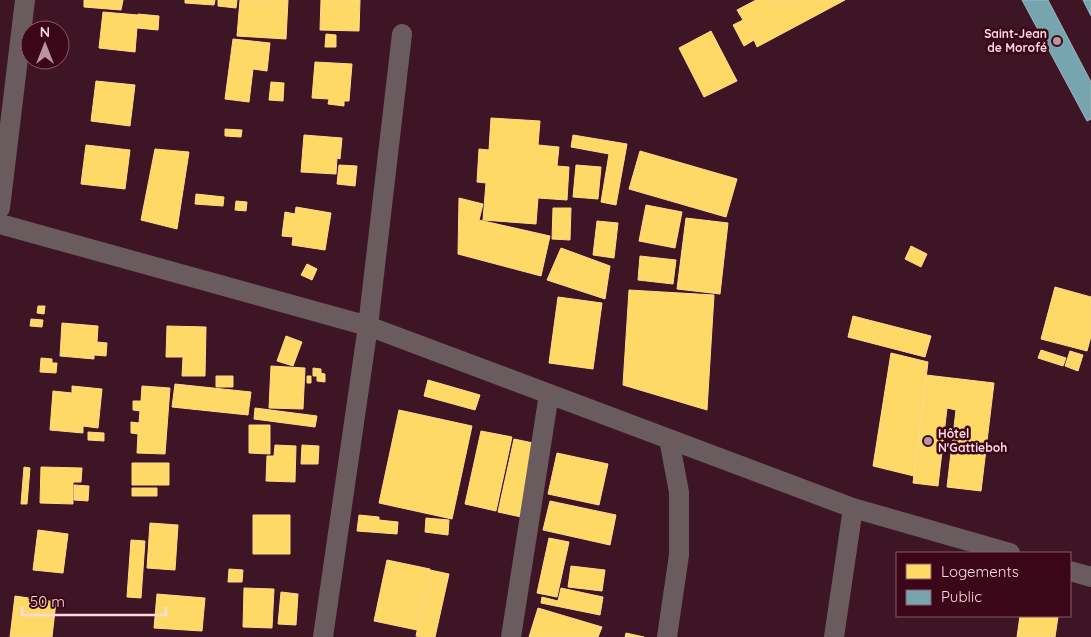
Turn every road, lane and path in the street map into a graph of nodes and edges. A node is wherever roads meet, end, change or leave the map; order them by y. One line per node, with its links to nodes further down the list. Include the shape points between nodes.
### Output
1 (25, 0): 3 (street)
2 (402, 34): 5 (street)
3 (0, 208)
4 (0, 224): 5 (street)
5 (368, 326): 6 (street); 12 (street)
6 (549, 394): 7 (street); 13 (street)
7 (669, 439): 8 (street); 14 (street, via 680,492 680,555)
8 (854, 508): 9 (street); 15 (street)
9 (1007, 552)
10 (1071, 571): 11 (street)
11 (1091, 577)
12 (324, 637)
13 (511, 637)
14 (666, 637)
15 (834, 637)

